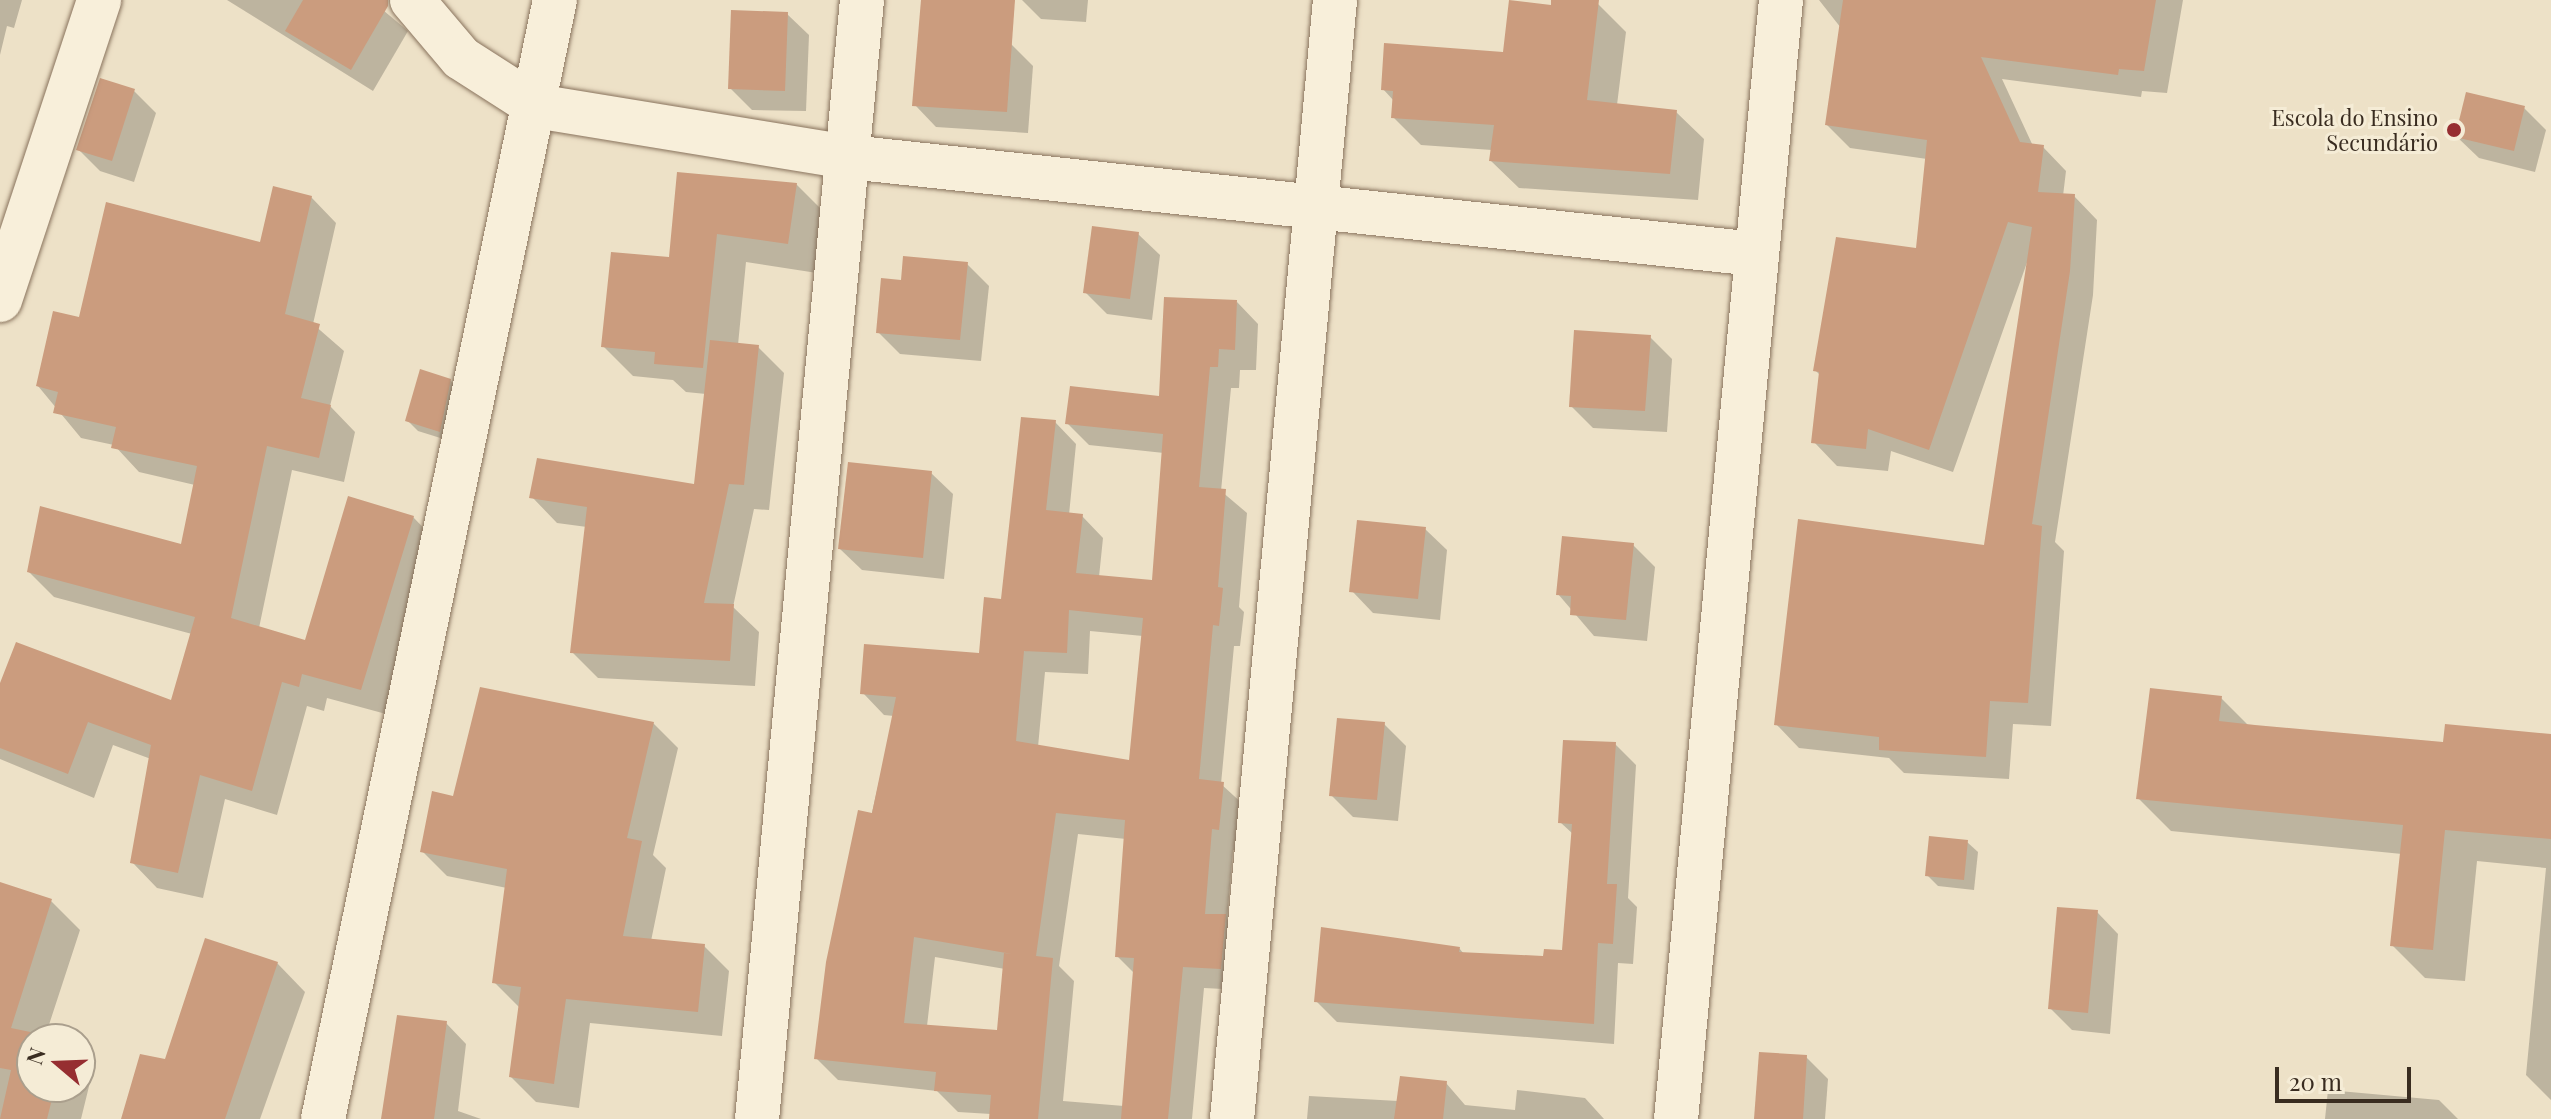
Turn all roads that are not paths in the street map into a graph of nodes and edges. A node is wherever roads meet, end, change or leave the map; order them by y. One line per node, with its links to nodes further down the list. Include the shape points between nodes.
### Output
1 (99, 0): 11 (street)
2 (412, 0): 7 (street, via 461,58)
3 (555, 0): 7 (street)
4 (862, 0): 8 (street)
5 (1335, 0): 9 (street)
6 (1781, 0): 10 (street)
7 (536, 106): 8 (street); 12 (street)
8 (849, 157): 9 (street); 13 (street)
9 (1315, 211): 10 (street); 14 (street)
10 (1755, 254): 15 (street)
11 (0, 300)
12 (323, 1119)
13 (757, 1119)
14 (1232, 1119)
15 (1676, 1119)

